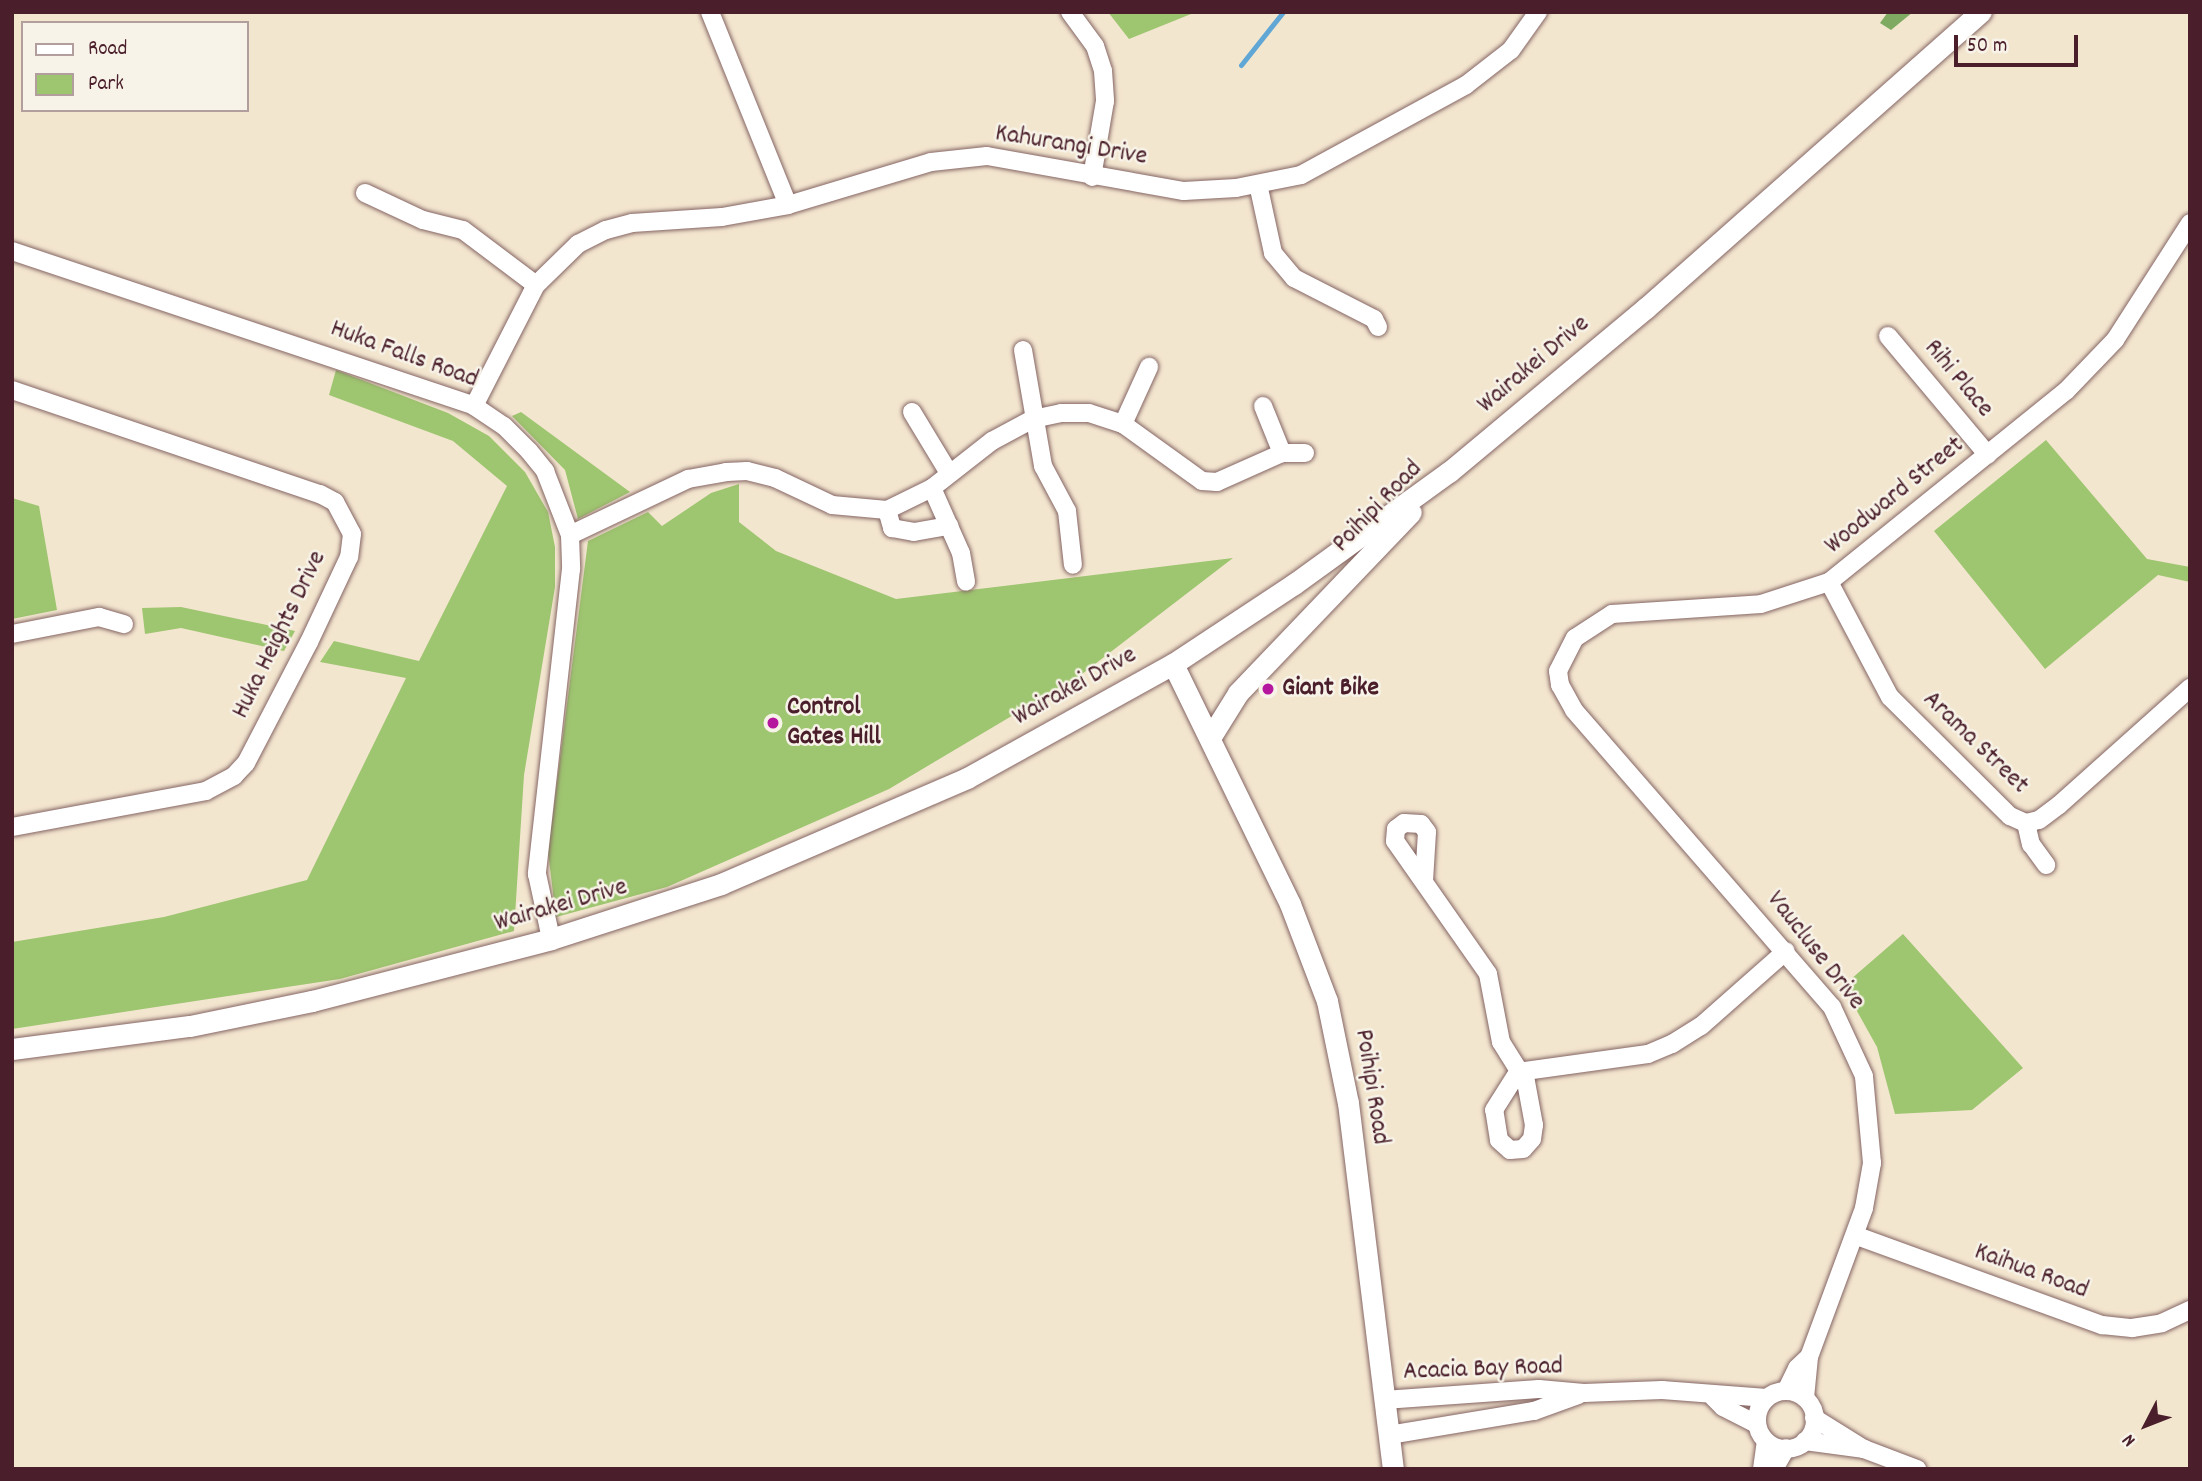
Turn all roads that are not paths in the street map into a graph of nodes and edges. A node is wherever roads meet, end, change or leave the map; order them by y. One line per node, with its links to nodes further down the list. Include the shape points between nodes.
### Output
1 (710, 12): 8 (street)
2 (1070, 12): 5 (street, via 1095,46 1103,71 1105,101)
3 (1538, 12): 6 (street, Kahurangi Drive, via 1511,50 1421,113 1301,175)
4 (1981, 12): 25 (main road, Wairakei Drive, via 1646,308)
5 (1092, 177): 6 (street, Kahurangi Drive, via 1184,191); 8 (street, Kahurangi Drive, via 986,156 931,162)
6 (1258, 184): 12 (street, via 1273,253 1294,278 1374,319)
7 (365, 193): 11 (street, via 423,220 463,230)
8 (788, 205): 11 (street, Kahurangi Drive, via 606,230 578,244)
9 (2190, 223): 24 (street, Woodward Street, via 2115,340 2066,391)
10 (12, 251): 17 (street, Huka Falls Road)
11 (536, 285): 17 (street, Kahurangi Drive)
12 (1378, 327)
13 (1888, 336): 24 (street, Rihi Place)
14 (1023, 350): 20 (street)
15 (1149, 367): 21 (street)
16 (12, 390): 41 (street, Huka Heights Drive, via 320,494 335,502 352,534 349,557 309,642 246,763 234,776 206,791)
17 (474, 406): 30 (street, Huka Falls Road, via 504,426 545,471)
18 (1263, 406): 22 (street)
19 (912, 412): 26 (street)
20 (1033, 419): 21 (street, via 1089,413); 26 (street); 31 (street, via 1043,466 1067,512)
21 (1124, 424): 22 (street, via 1202,481 1217,482)
22 (1282, 453): 23 (street)
23 (1305, 453)
24 (1988, 456): 33 (street, Woodward Street)
25 (1449, 472): 36 (main road, Wairakei Drive); 39 (main road, Poihipi Road, via 1238,693)
26 (948, 473): 27 (street)
27 (932, 488): 28 (street); 29 (street)
28 (887, 510): 29 (street, via 892,528 914,532); 30 (street, via 832,505 775,478 747,471 726,472 688,479)
29 (949, 526): 32 (street)
30 (570, 535): 44 (street, Huka Falls Road, via 571,569 537,874)
31 (1073, 565)
32 (966, 582)
33 (1829, 582): 37 (street, Woodward Street, via 1761,604 1612,614 1575,639); 40 (street, Arama Street, via 1890,697 2010,817)
34 (124, 624): 35 (street, via 99,618)
35 (12, 634)
36 (1173, 664): 39 (main road, Poihipi Road); 44 (main road, Wairakei Drive, via 967,778 831,840 642,913)
37 (1558, 671): 45 (street, Vaucluse Drive, via 1574,710)
38 (2190, 688): 40 (street, Arama Street, via 2060,805 2039,820)
39 (1210, 738): 55 (main road, Poihipi Road, via 1290,904 1327,1001 1348,1103)
40 (2026, 822): 42 (street, via 2031,844)
41 (12, 827)
42 (2046, 865)
43 (1424, 881): 45 (street, via 1488,974 1501,1042 1518,1072 1647,1054 1672,1044 1700,1026)
44 (551, 939): 46 (main road, Wairakei Drive, via 312,1001 190,1026)
45 (1786, 951): 47 (street, Vaucluse Drive, via 1832,1007 1864,1076 1872,1163)
46 (12, 1049)
47 (1857, 1236): 48 (street, Kaihua Road, via 2102,1325 2132,1328 2162,1323); 49 (street, Vaucluse Drive)
48 (2190, 1310)
49 (1809, 1357): 50 (street, Vaucluse Drive); 54 (street, Vaucluse Drive)
50 (1786, 1391): 53 (street, Acacia Bay Road); 54 (street)
51 (1584, 1393): 52 (street, Acacia Bay Road, via 1661,1390); 55 (street, Acacia Bay Road, via 1539,1389); 58 (street, Acacia Bay Road, via 1534,1411)
52 (1713, 1397): 53 (street, Acacia Bay Road); 57 (street, Acacia Bay Road)
53 (1767, 1398): 57 (street)
54 (1805, 1398): 56 (street)
55 (1384, 1400): 58 (main road, Poihipi Road)
56 (1814, 1418): 60 (street); 62 (street)
57 (1757, 1424): 59 (street)
58 (1389, 1435): 63 (main road, Poihipi Road)
59 (1766, 1441): 61 (street); 64 (street)
60 (1805, 1441): 61 (street); 62 (street)
61 (1786, 1448): 65 (street)
62 (1864, 1449): 66 (street)
63 (1393, 1469)
64 (1762, 1469)
65 (1774, 1469)
66 (1917, 1469)

